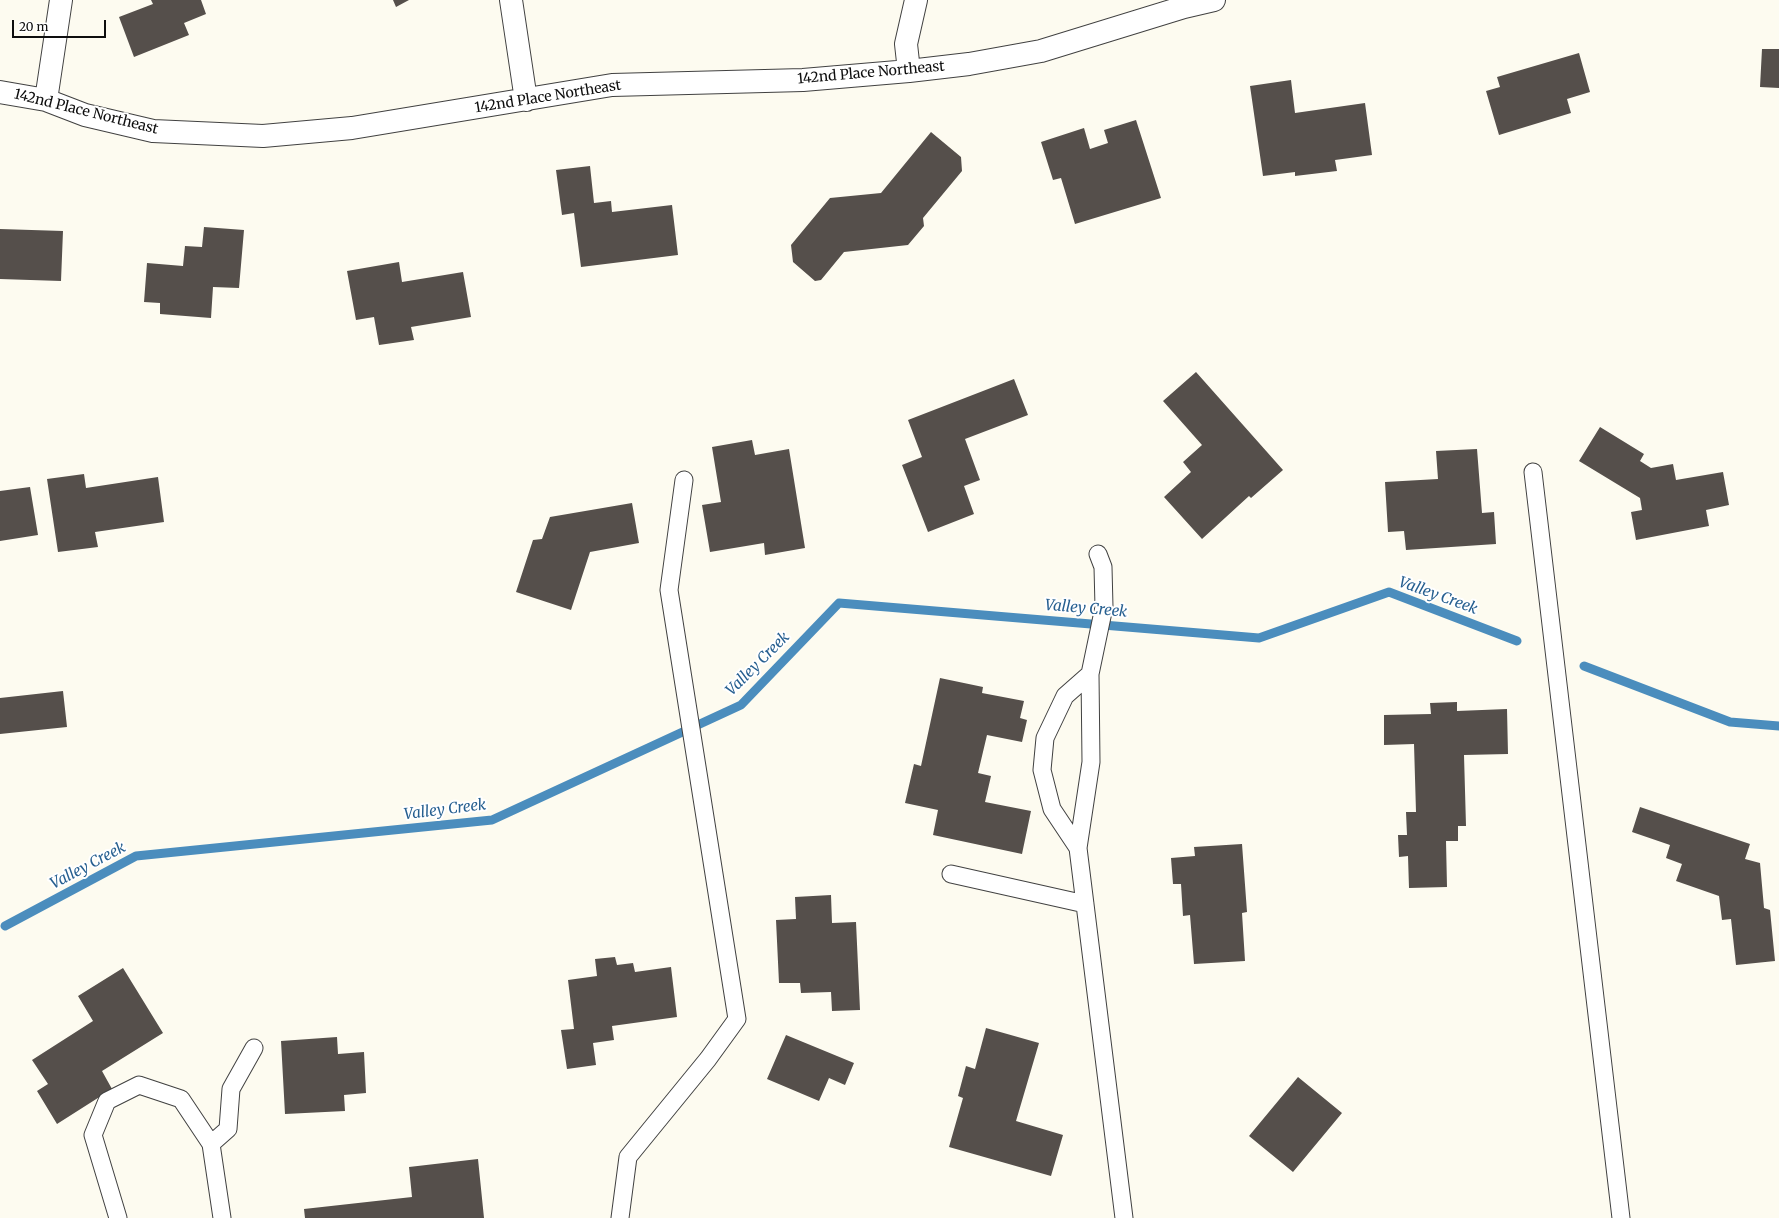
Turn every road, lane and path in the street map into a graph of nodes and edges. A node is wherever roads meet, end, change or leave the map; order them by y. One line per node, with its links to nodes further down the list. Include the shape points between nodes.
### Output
1 (61, 0): 7 (street)
2 (511, 0): 8 (street)
3 (916, 0): 5 (street, via 910,24 922,46)
4 (1214, 0): 5 (street, 142nd Place Northeast, via 1041,51)
5 (916, 70): 8 (street, 142nd Place Northeast, via 803,80 612,85)
6 (0, 92): 7 (street, 142nd Place Northeast)
7 (46, 100): 8 (street, 142nd Place Northeast, via 85,115 153,131 263,136 352,128)
8 (526, 100)
9 (1533, 472): 22 (lane)
10 (684, 480): 20 (lane, via 669,590 737,1018 708,1059 628,1157)
11 (1098, 554): 12 (lane, via 1103,567 1104,607)
12 (1090, 674): 13 (lane, via 1091,762); 13 (lane, via 1065,696 1045,738 1042,770 1052,809)
13 (1078, 848): 15 (lane)
14 (951, 874): 15 (lane)
15 (1085, 904): 21 (lane)
16 (254, 1048): 17 (lane, via 231,1089 228,1128)
17 (211, 1144): 18 (lane, via 181,1099 139,1085 107,1101 93,1135); 19 (lane)
18 (118, 1218)
19 (222, 1218)
20 (620, 1218)
21 (1124, 1218)
22 (1621, 1218)

